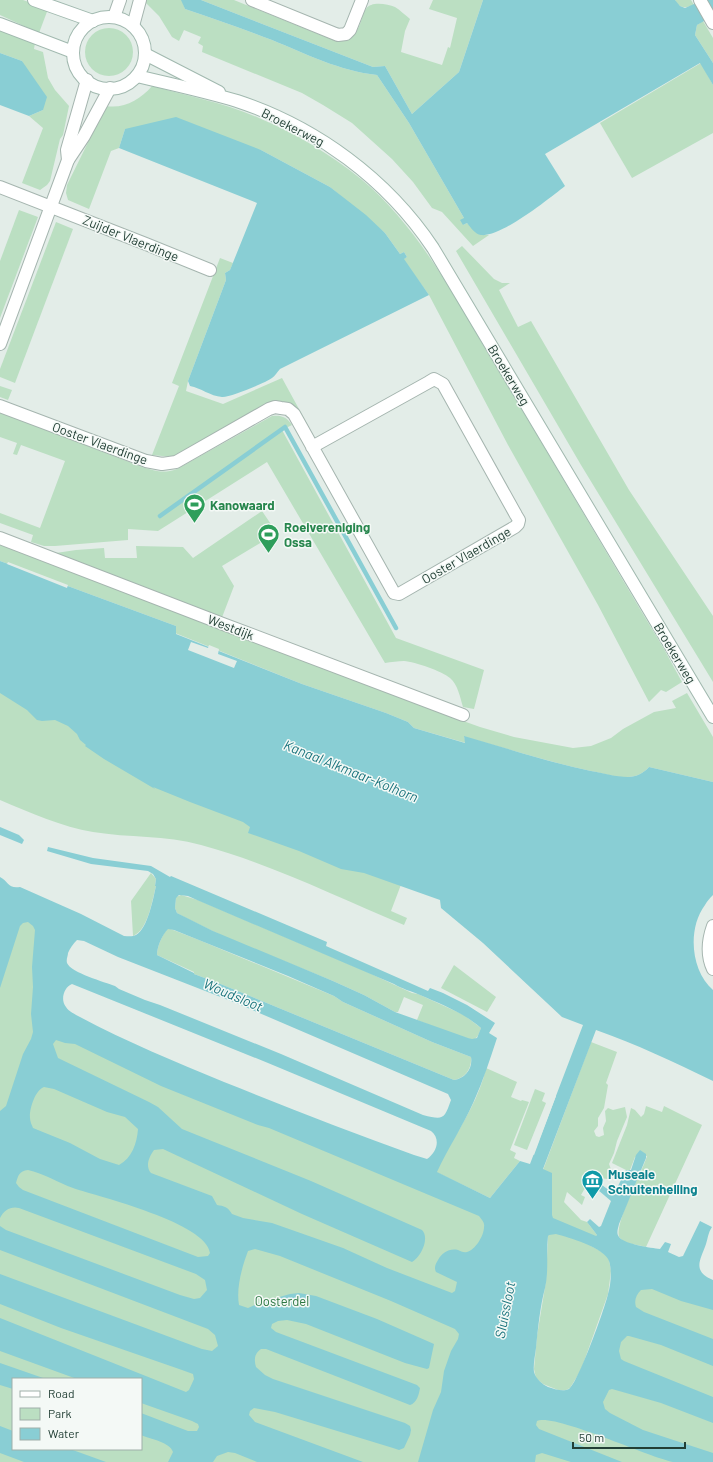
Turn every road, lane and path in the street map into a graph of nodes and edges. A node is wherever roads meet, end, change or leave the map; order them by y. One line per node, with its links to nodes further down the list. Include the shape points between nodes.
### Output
1 (34, 0): 8 (street)
2 (120, 0): 7 (street)
3 (140, 0): 11 (street)
4 (252, 0): 5 (street, via 338,35 346,34 350,30)
5 (362, 0)
6 (700, 0): 9 (street)
7 (114, 18): 8 (street); 11 (street)
8 (93, 21): 12 (street, via 81,31)
9 (713, 22)
10 (0, 24): 12 (street)
11 (133, 26): 13 (street, via 144,43)
12 (74, 52): 15 (street, via 79,72)
13 (145, 54): 14 (street, via 143,66); 17 (street, Broekerweg)
14 (137, 76): 16 (street, via 118,88); 17 (street, Broekerweg)
15 (87, 80): 16 (street, via 96,86); 18 (street, via 67,150)
16 (110, 88): 18 (street)
17 (236, 101): 27 (street, Broekerweg, via 297,127 353,162 380,185 420,229)
18 (68, 160): 20 (street)
19 (0, 187): 20 (street, Zuijder Vlaerdinge)
20 (51, 207): 21 (street, Zuijder Vlaerdinge); 22 (street)
21 (210, 270)
22 (0, 344)
23 (0, 406): 24 (street, Ooster Vlaerdinge, via 155,464 176,462 275,407 288,409 294,414)
24 (312, 447): 24 (street, Ooster Vlaerdinge, via 434,379 443,384 516,515 518,524 399,594 394,593)
25 (0, 538): 26 (street, Westdijk)
26 (463, 715)
27 (712, 715)
28 (713, 926): 29 (street, via 708,953)
29 (713, 969)

